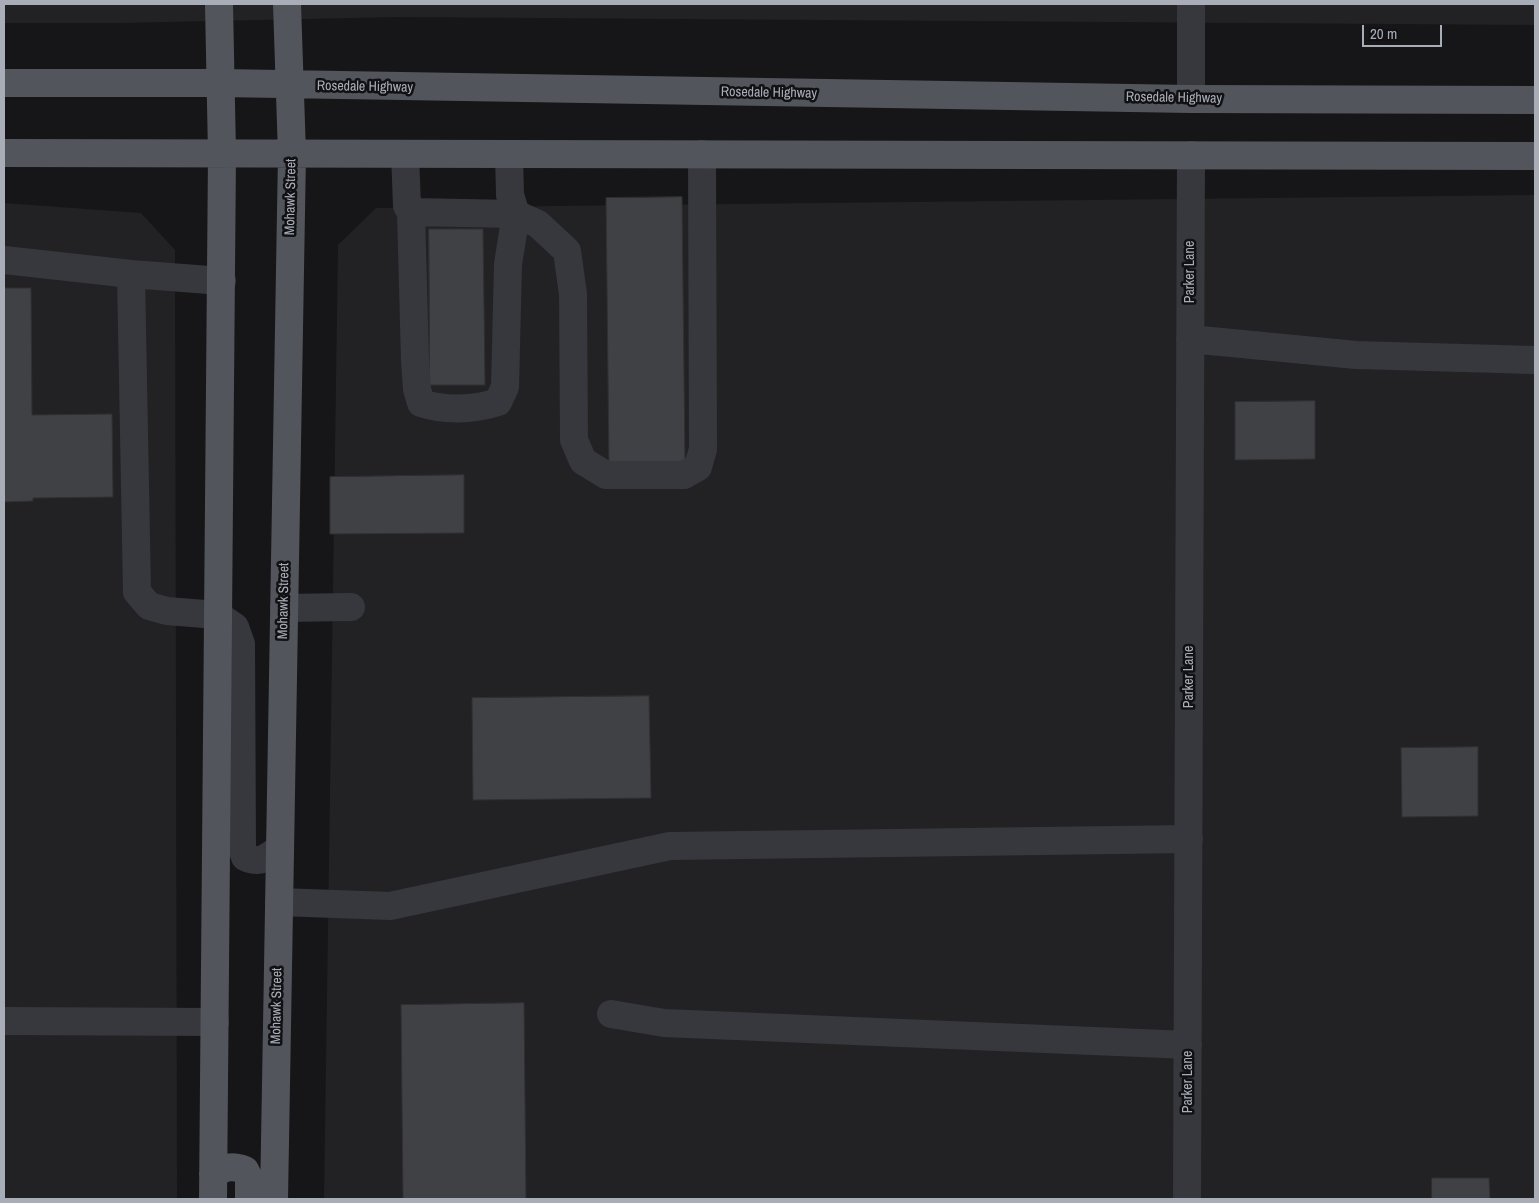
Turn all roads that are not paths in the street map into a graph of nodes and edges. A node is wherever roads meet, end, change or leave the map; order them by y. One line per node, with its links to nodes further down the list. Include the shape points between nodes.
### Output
1 (219, 4): 5 (main road)
2 (286, 4): 6 (main road, Mohawk Street)
3 (1191, 4): 7 (street)
4 (4, 83): 5 (main road, Rosedale Highway)
5 (220, 83): 6 (main road, Rosedale Highway); 10 (main road)
6 (288, 86): 7 (main road, Rosedale Highway); 11 (main road, Mohawk Street)
7 (1191, 99): 8 (main road, Rosedale Highway)
8 (1535, 100)
9 (4, 153): 10 (main road)
10 (222, 154): 11 (main road); 21 (main road)
11 (292, 154): 12 (main road); 25 (main road, Mohawk Street)
12 (405, 154): 13 (main road); 17 (street, via 407,206)
13 (509, 154): 14 (main road); 18 (street, via 510,195)
14 (702, 154): 15 (main road); 18 (street, via 704,449 698,467 684,475 606,475 583,461 574,440 573,294 567,251 538,224)
15 (1191, 154): 16 (main road); 22 (street, Parker Lane)
16 (1535, 156)
17 (411, 212): 18 (street); 18 (street, via 417,389 421,403 436,408 482,407 498,402 505,387 508,264)
18 (516, 214)
19 (4, 260): 20 (street)
20 (131, 274): 21 (street); 26 (street, via 137,592 149,606 167,611)
21 (222, 281): 26 (main road)
22 (1190, 338): 23 (street, via 1356,355); 27 (street, Parker Lane)
23 (1535, 360)
24 (351, 607): 25 (street)
25 (284, 608): 28 (main road, Mohawk Street)
26 (217, 615): 28 (street, via 235,627 240,644 242,848 245,857 255,862 266,859); 32 (main road)
27 (1189, 839): 29 (street, via 670,846 390,906); 33 (street, Parker Lane)
28 (280, 848): 29 (main road, Mohawk Street)
29 (279, 902): 36 (main road, Mohawk Street)
30 (612, 1014): 33 (street, via 664,1023)
31 (4, 1021): 32 (street)
32 (215, 1022): 34 (main road)
33 (1188, 1045): 37 (street, Parker Lane)
34 (213, 1186): 35 (main road, via 225,1167 234,1166 244,1170 249,1178)
35 (249, 1199)
36 (274, 1199)
37 (1187, 1199)

